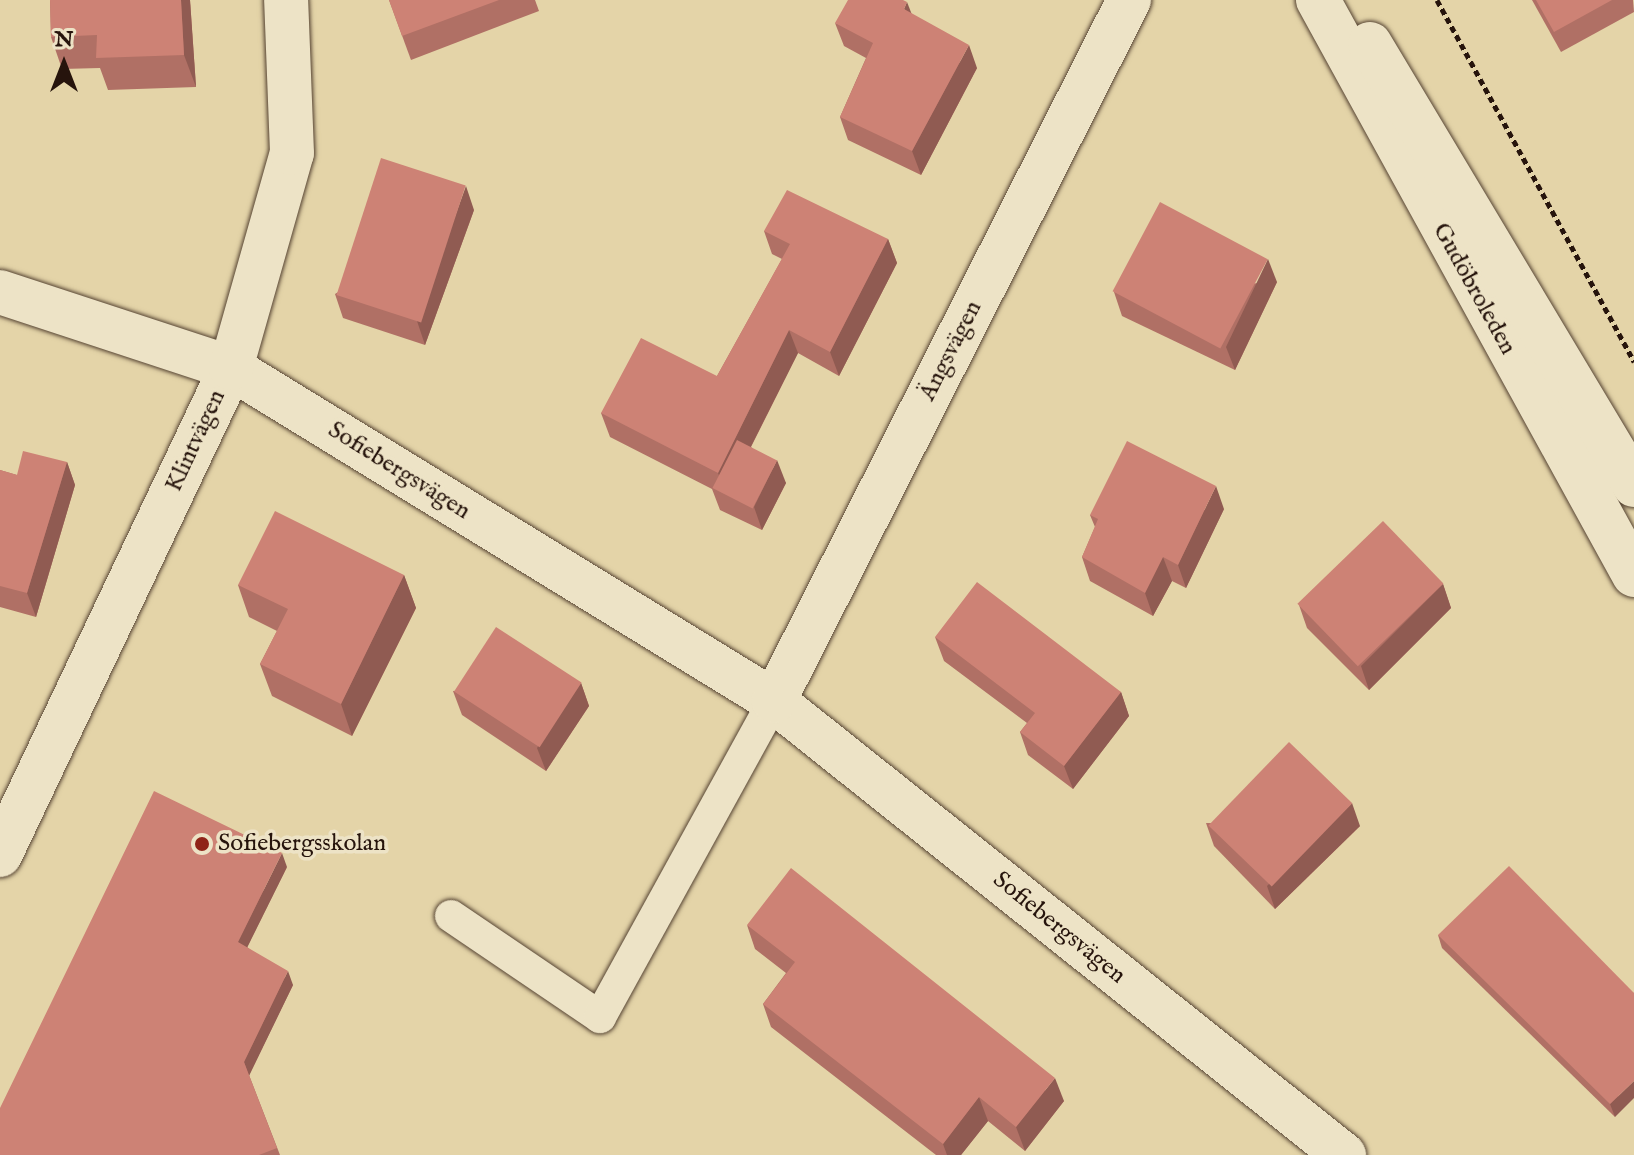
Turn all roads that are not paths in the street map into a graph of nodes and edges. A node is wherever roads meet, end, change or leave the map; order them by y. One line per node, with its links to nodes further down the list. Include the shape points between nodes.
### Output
1 (286, 0): 6 (street, Klintvägen, via 292,153)
2 (1129, 0): 9 (street, Ängsvägen)
3 (1318, 0): 8 (street, Gudöbroleden)
4 (1342, 0): 7 (street, Gudöbroleden, via 1441,156)
5 (0, 292): 6 (street, Sofiebergsvägen)
6 (231, 368): 9 (street, Sofiebergsvägen); 10 (street, Klintvägen)
7 (1634, 485)
8 (1634, 575)
9 (774, 701): 11 (lane, via 600,1017); 12 (street, Sofiebergsvägen)
10 (0, 855)
11 (451, 916)
12 (1344, 1155)

